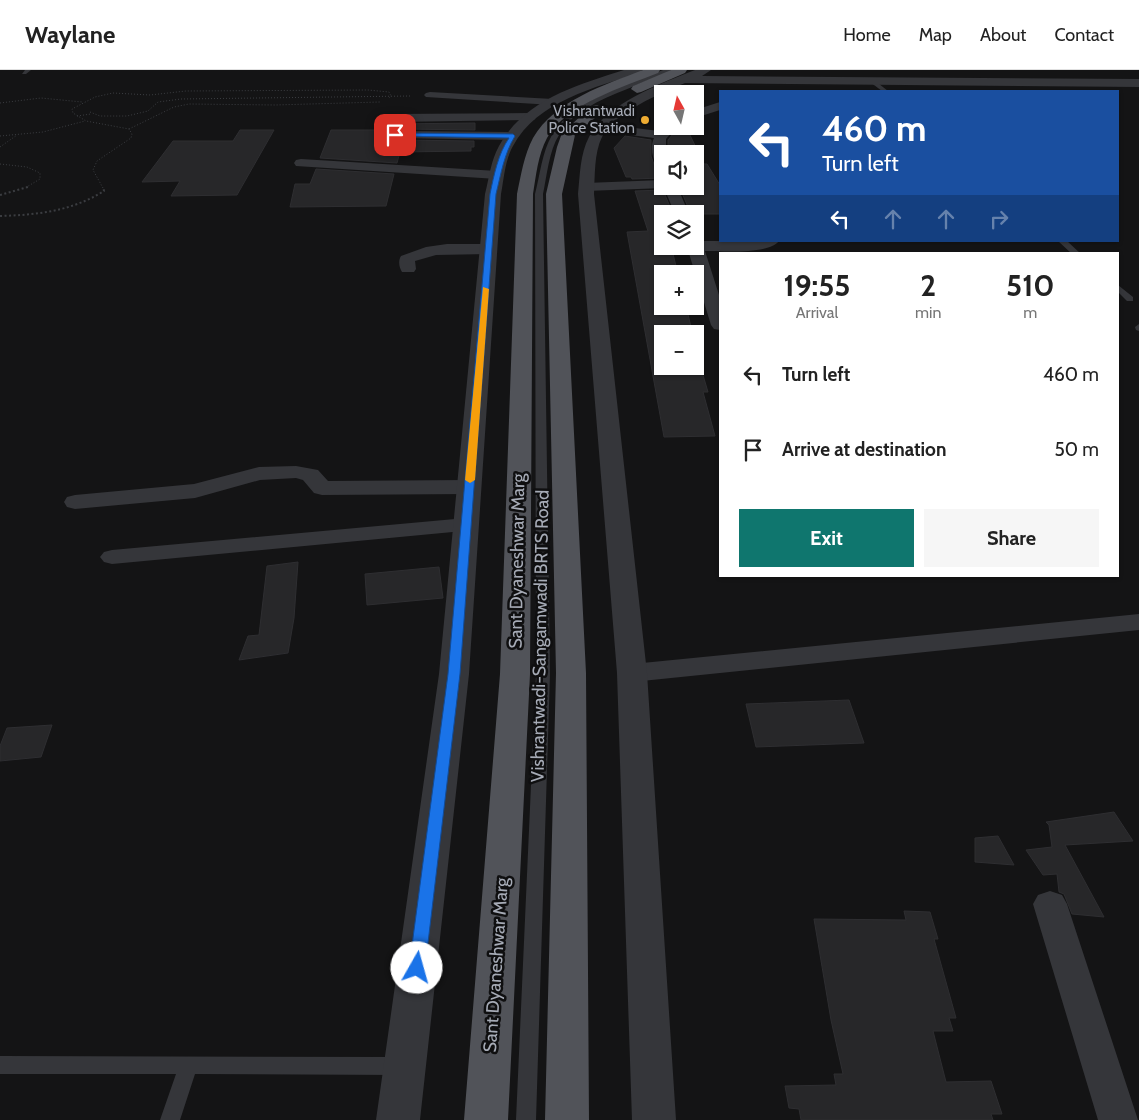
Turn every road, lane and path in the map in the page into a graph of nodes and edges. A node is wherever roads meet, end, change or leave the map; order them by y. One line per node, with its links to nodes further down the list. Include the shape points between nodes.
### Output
1 (664, 72): 2 (street); 8 (street, via 573,92); 16 (street, via 636,102); 53 (main road, Sant Dyaneshwar Marg, via 594,96 556,120 544,132 537,146 525,194 515,674); 54 (lane, Vishrantwadi-Sangamwadi BRTS Road, via 588,106 556,132 540,194 542,674); 55 (main road, via 599,108 569,133 554,194 571,673)
2 (872, 81): 3 (street); 4 (lane)
3 (1139, 83)
4 (884, 90)
5 (391, 96): 6 (path); 7 (path, via 385,90 186,91 150,95 106,94); 12 (path, via 181,99 158,102 152,109 136,115 115,117 91,113); 17 (path, via 386,101 357,104 189,104 174,107)
6 (430, 96): 8 (street)
7 (82, 102): 9 (path, via 44,98); 12 (path, via 72,109)
8 (553, 102): 13 (street)
9 (0, 103)
10 (719, 106): 11 (street)
11 (704, 111)
12 (76, 116): 15 (path)
13 (530, 117): 14 (street); 22 (street)
14 (392, 118)
15 (86, 121): 17 (path); 19 (path)
16 (603, 128): 18 (street); 28 (street, via 596,135)
17 (129, 129): 30 (path, via 131,138 97,162 93,170 104,191 95,198 51,211)
18 (654, 130)
19 (16, 135): 21 (path); 23 (path)
20 (395, 135): 22 (street)
21 (0, 136)
22 (513, 136): 26 (street, via 506,146)
23 (0, 147)
24 (302, 163): 26 (street)
25 (0, 164): 29 (path, via 27,167 40,173 40,179 32,185)
26 (498, 175): 34 (street)
27 (654, 184): 28 (street)
28 (586, 187): 46 (street)
29 (0, 195)
30 (0, 216)
31 (769, 242): 33 (street, via 763,245)
32 (1063, 242): 35 (lane)
33 (704, 246)
34 (488, 250): 37 (street, via 420,254 407,259); 41 (street)
35 (1075, 252)
36 (698, 255): 40 (street)
37 (408, 269)
38 (1119, 289): 39 (lane)
39 (1130, 299)
40 (719, 322)
41 (469, 487): 42 (street, via 322,488 310,475 296,472 259,474 195,491); 43 (street)
42 (75, 502)
43 (466, 525): 44 (street); 50 (street, via 454,674)
44 (112, 557)
45 (1139, 622): 46 (street)
46 (632, 673): 56 (street)
47 (1050, 904): 57 (street)
48 (0, 1065): 49 (lane)
49 (188, 1066): 50 (lane); 51 (lane)
50 (405, 1066): 52 (street)
51 (170, 1120)
52 (398, 1120)
53 (486, 1120)
54 (526, 1120)
55 (567, 1120)
56 (654, 1120)
57 (1118, 1120)

